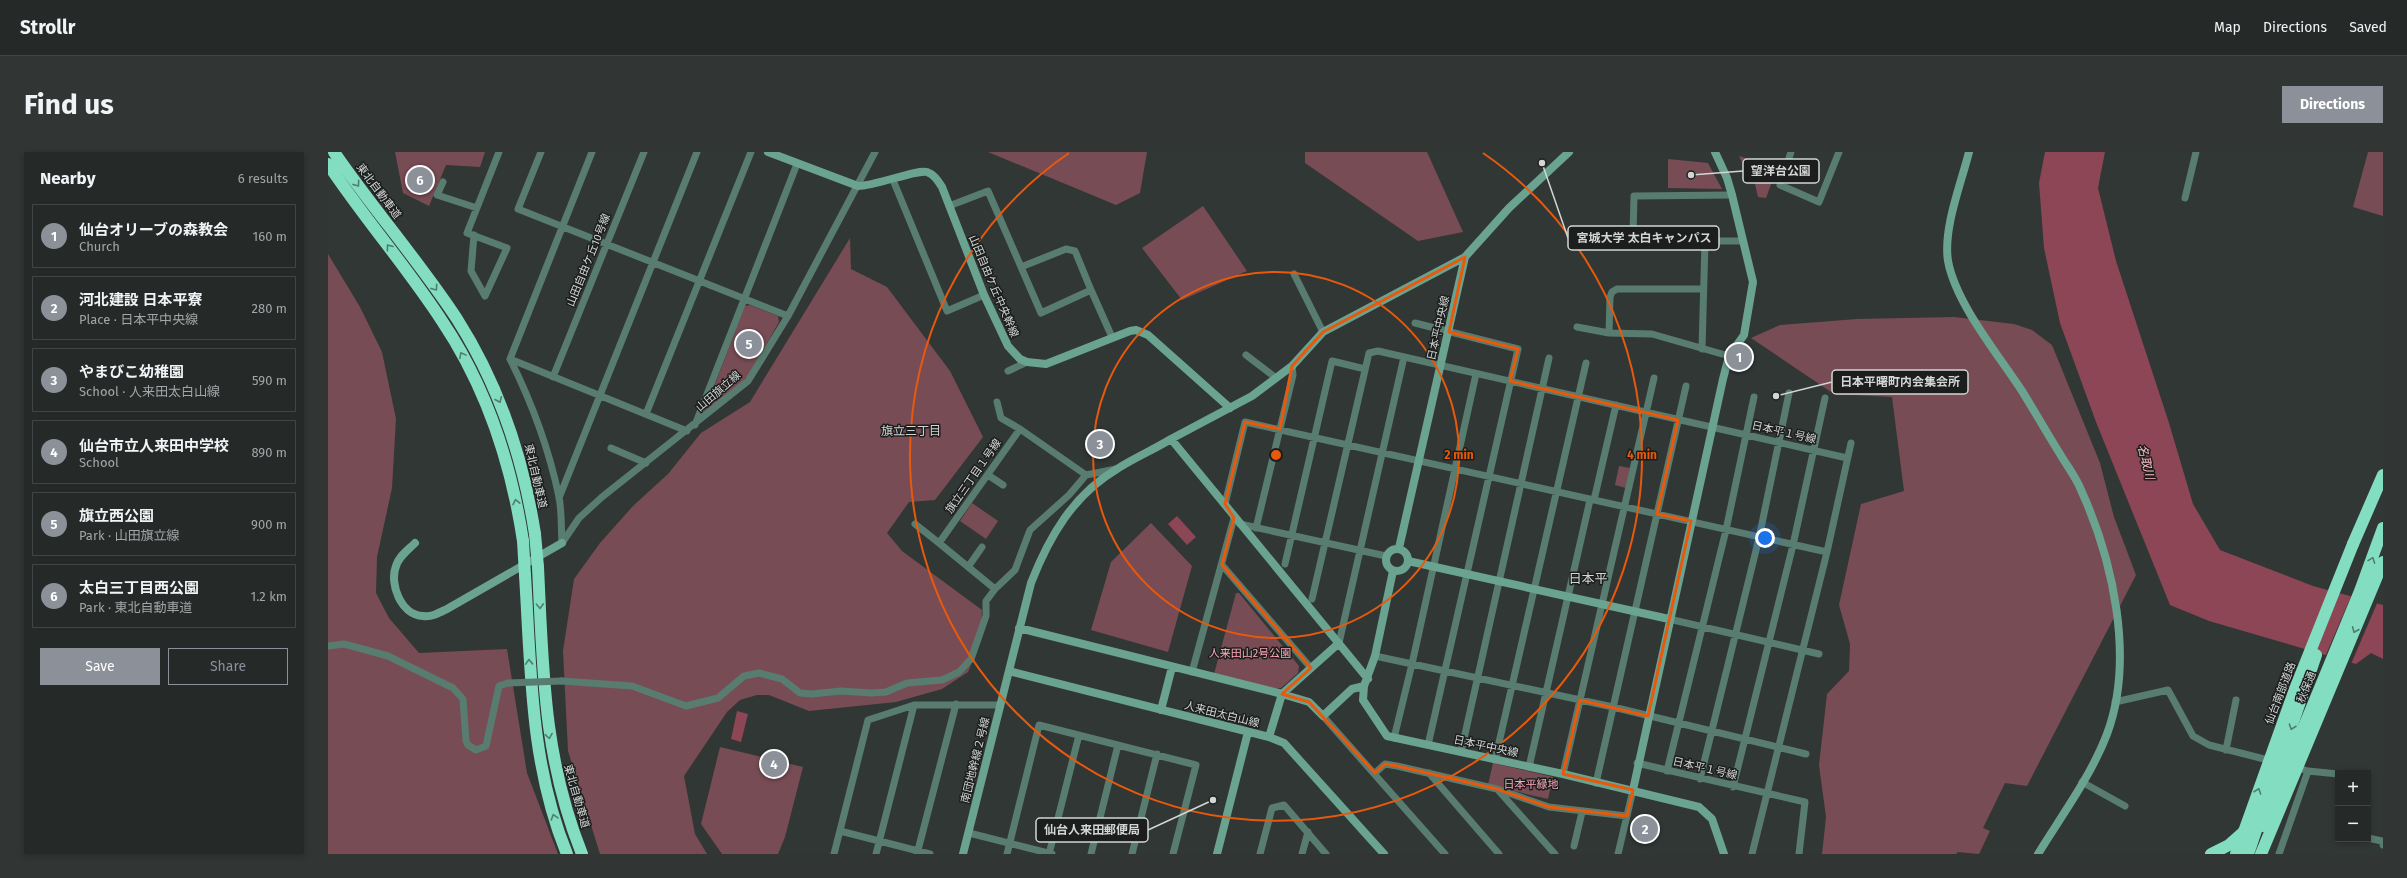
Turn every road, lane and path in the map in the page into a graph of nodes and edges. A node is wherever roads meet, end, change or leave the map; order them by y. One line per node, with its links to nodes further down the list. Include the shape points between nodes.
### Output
1 (334, 152): 220 (highway, 東北自動車道, one-way to 220, bridge, via 442,297 463,330 488,375 517,449 535,534 548,735 562,799)
2 (499, 152): 25 (street)
3 (540, 152): 26 (street, via 518,208)
4 (592, 152): 26 (street)
5 (644, 152): 30 (street, 山田自由ケ丘10号線)
6 (697, 152): 32 (street)
7 (751, 152): 35 (street)
8 (768, 152): 16 (street, 山田自由ケ丘中央幹線)
9 (875, 152): 21 (street, 山田旗立線)
10 (1569, 152): 31 (street, 日本平中央線, via 1509,208)
11 (1715, 152): 22 (street)
12 (1791, 152): 13 (street, via 1780,185 1819,202)
13 (1839, 152)
14 (1969, 152): 167 (street, via 1947,241 1952,276 1981,330 2081,488 2099,533 2120,640 2120,668)
15 (2196, 152): 23 (street)
16 (786, 155): 18 (street, 山田自由ケ丘中央幹線)
17 (328, 164): 219 (highway, one-way to 17, bridge, via 551,808 536,740 523,541 517,503 503,448 475,379 450,333)
18 (797, 164): 21 (street, 山田自由ケ丘中央幹線); 39 (street)
19 (893, 180): 21 (street, 山田自由ケ丘中央幹線, via 871,186); 24 (street, 山田自由ケ丘中央幹線, via 926,172 934,176); 38 (street, via 947,311)
20 (442, 182): 25 (street, via 437,195)
21 (858, 186): 40 (street, 山田旗立線)
22 (1732, 195): 28 (street); 29 (street, via 1634,196 1633,235 1639,241)
23 (2184, 198)
24 (949, 206): 33 (street, via 988,191); 38 (street, 山田自由ケ丘中央幹線)
25 (477, 208): 27 (street, via 467,233)
26 (562, 226): 30 (street); 52 (street)
27 (474, 235): 27 (street, via 507,248 485,296 471,271)
28 (1743, 241): 29 (street); 49 (street, via 1753,282 1744,335)
29 (1705, 242): 36 (street)
30 (607, 244): 32 (street); 60 (street, 山田自由ケ丘10号線)
31 (1465, 257): 43 (street, 南団地幹線２号線); 44 (street, 日本平中央線)
32 (653, 261): 35 (street); 67 (street)
33 (1021, 267): 37 (street, via 1066,249 1075,251); 37 (street, via 1041,313)
34 (1294, 274): 43 (street)
35 (700, 280): 39 (street); 75 (street)
36 (1703, 289): 45 (street, via 1617,289 1610,297); 47 (street)
37 (1091, 290): 46 (street)
38 (984, 295): 53 (street, 山田自由ケ丘中央幹線, via 1008,346 1012,352)
39 (744, 298): 40 (street); 77 (street)
40 (788, 316): 77 (street, 山田旗立線, via 759,367 748,381)
41 (1415, 323): 44 (street)
42 (1577, 327): 45 (street)
43 (1323, 332): 55 (street, 南団地幹線２号線)
44 (1449, 332): 56 (street, 日本平中央線); 63 (street, via 1518,349)
45 (1609, 333): 47 (street, via 1652,334)
46 (1112, 337): 53 (street, via 1046,364); 73 (street, via 1136,330 1148,335)
47 (1702, 349): 49 (street)
48 (1246, 355): 61 (street)
49 (1729, 356): 78 (street)
50 (1404, 357): 56 (street, 日本平１号線); 57 (street, 日本平１号線, via 1378,351 1369,353); 90 (street)
51 (1549, 358): 65 (street)
52 (510, 359): 60 (street); 103 (street, via 530,400)
53 (1027, 362): 58 (street)
54 (1586, 363): 68 (street)
55 (1292, 366): 61 (street, 南団地幹線２号線); 80 (street, via 1293,375)
56 (1441, 366): 59 (street, 日本平１号線); 92 (street, 日本平中央線)
57 (1365, 369): 83 (street, via 1332,361); 87 (street)
58 (1008, 371)
59 (1476, 374): 63 (street, 日本平１号線); 95 (street)
60 (553, 377): 67 (street)
61 (1276, 378): 73 (street, 南団地幹線２号線)
62 (1654, 378): 74 (street)
63 (1510, 381): 65 (street, 日本平１号線); 99 (street)
64 (1686, 386): 76 (street)
65 (1543, 388): 68 (street, 日本平１号線); 100 (street)
66 (1789, 394): 85 (street)
67 (600, 395): 75 (street); 103 (street)
68 (1578, 396): 72 (street, 日本平１号線); 102 (street)
69 (1754, 397): 82 (street)
70 (1825, 398): 89 (street)
71 (997, 402): 79 (street, via 1001,418)
72 (1616, 405): 74 (street, 日本平１号線); 104 (street)
73 (1230, 408): 84 (street, 南団地幹線２号線)
74 (1646, 411): 76 (street, 日本平１号線); 106 (street)
75 (646, 414): 81 (street)
76 (1678, 420): 78 (street, 日本平１号線); 107 (street)
77 (694, 425): 81 (street, 山田旗立線)
78 (1712, 427): 82 (street, 日本平１号線); 109 (street)
79 (1020, 429): 96 (street, 旗立三丁目１号線); 97 (street)
80 (1280, 429): 83 (street); 105 (street, via 1245,422); 112 (street)
81 (687, 431): 93 (street, 山田旗立線)
82 (1746, 434): 85 (street, 日本平１号線); 114 (street)
83 (1314, 437): 87 (street); 115 (street)
84 (1171, 439): 94 (street, 南団地幹線２号線); 105 (street)
85 (1779, 442): 89 (street, 日本平１号線); 116 (street)
86 (1851, 443): 91 (street)
87 (1348, 445): 90 (street); 120 (street)
88 (611, 448): 93 (street)
89 (1814, 450): 91 (street, 日本平１号線); 122 (street)
90 (1382, 453): 92 (street); 125 (street)
91 (1848, 458): 126 (street)
92 (1418, 461): 95 (street); 124 (street, 日本平中央線)
93 (646, 463): 118 (street, 山田旗立線, via 579,518)
94 (1117, 469): 97 (street); 146 (street, 南団地幹線２号線, via 1080,499 1066,515 1048,544 1031,583)
95 (1455, 469): 99 (street); 133 (street)
96 (988, 475): 101 (street); 119 (street, 旗立三丁目１号線)
97 (1086, 475): 138 (street, via 1069,495 1030,530 1015,570)
98 (2383, 475): 121 (highway, 仙台南部道路)
99 (1488, 476): 100 (street); 135 (street)
100 (1521, 483): 102 (street); 136 (street)
101 (1003, 486)
102 (1555, 491): 104 (street); 137 (street)
103 (559, 498): 118 (street)
104 (1592, 500): 106 (street); 140 (street)
105 (1226, 504): 108 (street)
106 (1624, 507): 107 (street); 142 (street)
107 (1657, 514): 109 (street); 143 (street)
108 (1234, 518): 111 (street); 131 (street)
109 (1691, 522): 114 (street); 144 (street)
110 (914, 524): 119 (street)
111 (1240, 524): 112 (street); 149 (street)
112 (1256, 528): 115 (street)
113 (2383, 528): 139 (highway, 秋保通, one-way to 113)
114 (1726, 530): 116 (street); 145 (street)
115 (1292, 536): 120 (street); 130 (street)
116 (1759, 538): 122 (street); 147 (street)
117 (416, 543): 118 (street, via 399,558 394,574 394,588 402,602 422,617 433,616 447,609)
118 (562, 543)
119 (940, 543): 132 (street)
120 (1325, 544): 125 (street); 141 (street)
121 (2353, 544): 244 (highway, 仙台南部道路, one-way to 121, bridge, via 2295,689); 245 (highway, 仙台南部道路, one-way to 245, bridge)
122 (1793, 545): 126 (street); 148 (street)
123 (982, 547): 132 (street)
124 (1399, 548): 127 (street, via 1390,550); 128 (street, via 1405,552)
125 (1360, 551): 127 (street); 149 (street)
126 (1827, 552): 151 (street)
127 (1386, 556): 134 (street, via 1388,566)
128 (1408, 561): 133 (street); 134 (street, via 1401,570)
129 (2383, 562): 139 (highway, 秋保通)
130 (1285, 564)
131 (1222, 565): 156 (street); 159 (street)
132 (968, 566): 138 (street)
133 (1433, 567): 135 (street); 154 (street)
134 (1393, 571): 153 (street)
135 (1467, 575): 136 (street); 158 (street)
136 (1500, 582): 137 (street); 160 (street)
137 (1534, 588): 140 (street); 162 (street)
138 (995, 589): 150 (street, bridge, via 986,601 986,616 971,659 959,672 942,680 907,682 886,692 871,694 841,691 812,694 800,692 782,679 759,673 744,676 718,698 686,706 632,686 562,681 508,683 499,686 486,746 476,750 466,741 463,699 453,688 388,656 344,644)
139 (2365, 592): 192 (highway, 秋保通, via 2323,693)
140 (1569, 597): 142 (street); 163 (street)
141 (1312, 599)
142 (1601, 604): 143 (street); 165 (street)
143 (1635, 612): 144 (street); 171 (street)
144 (1669, 619): 145 (street); 174 (street)
145 (1702, 626): 147 (street); 175 (street)
146 (1019, 628): 155 (street); 157 (street, 南団地幹線２号線)
147 (1735, 634): 148 (street); 176 (street)
148 (1769, 642): 151 (street); 181 (street)
149 (1339, 643): 156 (street); 161 (street)
150 (328, 646)
151 (1801, 649): 152 (street); 184 (street)
152 (1819, 654)
153 (1375, 656): 154 (street); 161 (street)
154 (1412, 664): 158 (street); 180 (street)
155 (1172, 667): 159 (street); 172 (street)
156 (1311, 668): 164 (street)
157 (1009, 671): 170 (street, 南団地幹線２号線); 172 (street, 人来田太白山線)
158 (1446, 671): 160 (street); 183 (street)
159 (1192, 672): 164 (street)
160 (1479, 677): 162 (street); 186 (street)
161 (1366, 682): 173 (street, via 1352,689); 180 (street, via 1363,700 1387,736)
162 (1512, 685): 163 (street); 189 (street)
163 (1546, 693): 165 (street); 191 (street)
164 (1282, 694): 173 (street, via 1309,702); 179 (street)
165 (1580, 700): 171 (street); 196 (street)
166 (2236, 700): 185 (street)
167 (2115, 702): 185 (street, via 2168,690 2193,736 2209,745); 201 (street, via 2107,734)
168 (956, 704): 169 (street); 170 (street); 218 (street)
169 (914, 705): 210 (street, via 868,720); 214 (street)
170 (1000, 705): 212 (street, 南団地幹線２号線)
171 (1613, 707): 174 (street); 200 (street)
172 (1161, 710): 177 (street, 人来田太白山線)
173 (1323, 716): 195 (street)
174 (1648, 716): 175 (street); 190 (street)
175 (1679, 723): 176 (street); 193 (street)
176 (1712, 731): 181 (street); 198 (street)
177 (1248, 732): 179 (street, 人来田太白山線); 230 (street)
178 (1079, 735): 182 (street); 215 (street, via 1039,725); 226 (street)
179 (1269, 737): 234 (street, 人来田太白山線, via 1284,743)
180 (1394, 738): 183 (street, 日本平中央線)
181 (1745, 739): 184 (street); 202 (street)
182 (1118, 745): 187 (street); 227 (street)
183 (1428, 745): 186 (street, 日本平中央線)
184 (1778, 747): 188 (street); 205 (street)
185 (2226, 750): 192 (street)
186 (1461, 752): 189 (street, 日本平中央線)
187 (1157, 754): 228 (street); 229 (street, via 1196,764)
188 (1806, 754)
189 (1495, 760): 191 (street, 日本平中央線)
190 (1637, 764): 193 (street, 日本平１号線); 204 (street)
191 (1529, 767): 196 (street, 日本平中央線)
192 (2298, 768): 197 (street); 199 (highway, 秋保通); 209 (highway, 秋保通); 248 (street)
193 (1667, 771): 198 (street, 日本平１号線)
194 (1429, 773): 195 (street, via 1385,764); 203 (street); 236 (street)
195 (1375, 774): 235 (street)
196 (1564, 774): 200 (street, 日本平中央線)
197 (2335, 774)
198 (1700, 779): 202 (street, 日本平１号線)
199 (2282, 780): 243 (highway, via 2247,829 2229,845); 245 (highway, 秋保通)
200 (1596, 782): 204 (street, 日本平中央線)
201 (2082, 782): 206 (street); 242 (street)
202 (1733, 787): 205 (street, 日本平１号線)
203 (1497, 789): 207 (street, via 1549,807); 237 (street)
204 (1633, 790): 208 (street); 239 (street, 日本平中央線, via 1706,811 1717,829)
205 (1768, 794): 240 (street); 241 (street, 日本平１号線, via 1804,802)
206 (2125, 806)
207 (1582, 812): 208 (street); 217 (street)
208 (1627, 816): 238 (street)
209 (2275, 823): 246 (highway, 秋保通); 247 (highway)
210 (840, 831): 214 (street); 221 (street)
211 (1308, 832): 231 (street, via 1284,805 1272,808); 232 (street); 233 (street)
212 (968, 833): 215 (street); 224 (street, 南団地幹線２号線)
213 (2371, 839): 216 (street, via 2382,841)
214 (879, 841): 218 (street); 222 (street)
215 (1010, 844): 225 (street); 226 (street)
216 (2383, 845)
217 (1574, 846)
218 (918, 853): 223 (street)
219 (567, 854)
220 (582, 854)
221 (834, 854)
222 (876, 854)
223 (930, 854)
224 (963, 854)
225 (1007, 854)
226 (1050, 854)
227 (1091, 854)
228 (1132, 854)
229 (1173, 854)
230 (1217, 854)
231 (1260, 854)
232 (1302, 854)
233 (1326, 854)
234 (1384, 854)
235 (1445, 854)
236 (1499, 854)
237 (1555, 854)
238 (1618, 854)
239 (1724, 854)
240 (1752, 854)
241 (1799, 854)
242 (2038, 854)
243 (2211, 854)
244 (2236, 854)
245 (2248, 854)
246 (2261, 854)
247 (2264, 854)
248 (2279, 854)

